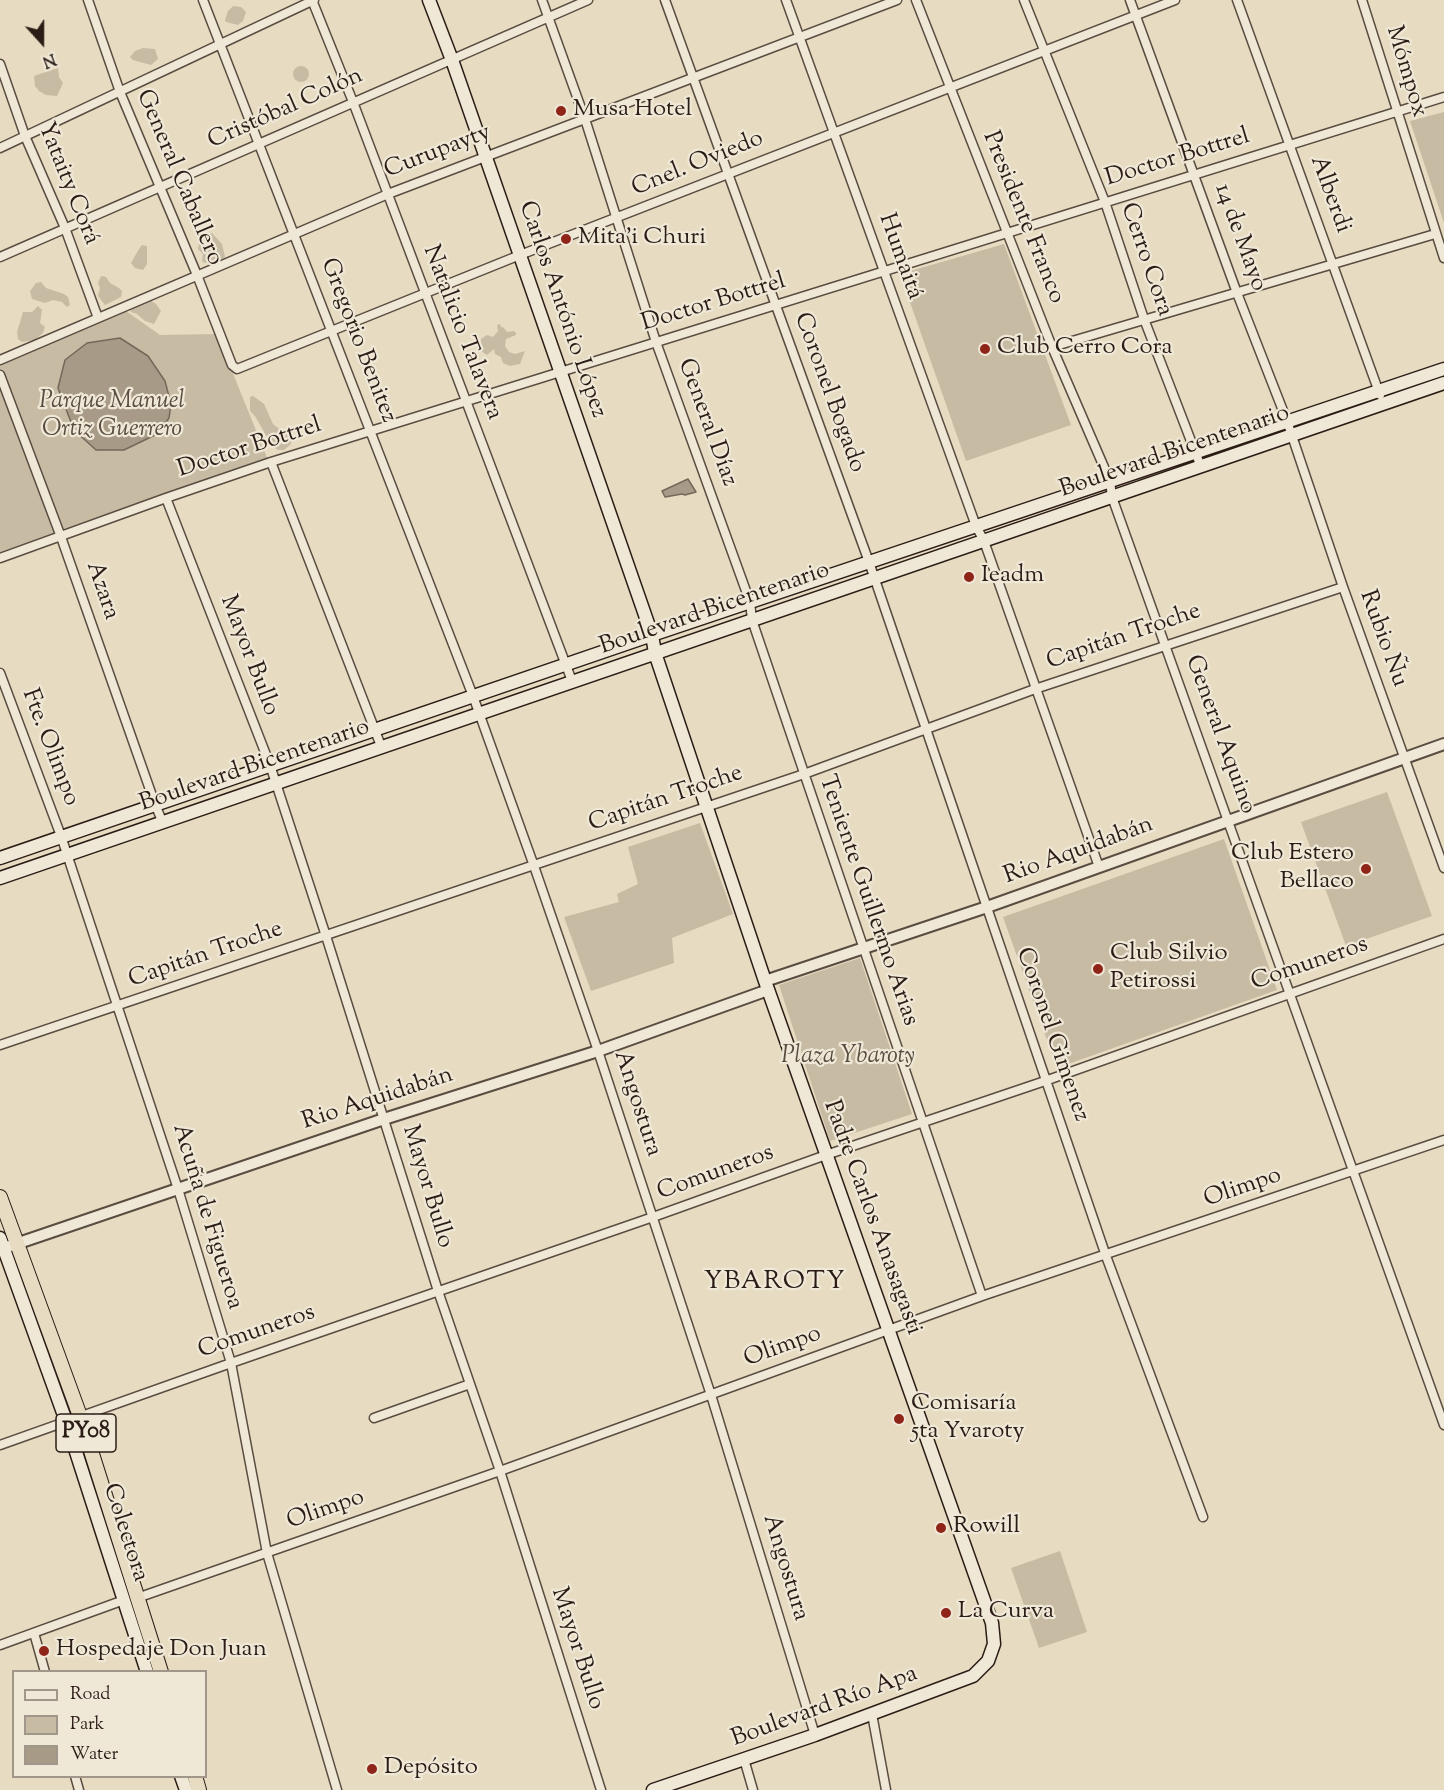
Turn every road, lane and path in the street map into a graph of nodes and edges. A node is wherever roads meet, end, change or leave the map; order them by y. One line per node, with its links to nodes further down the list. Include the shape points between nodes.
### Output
1 (88, 0): 25 (street, General Caballero)
2 (203, 0): 19 (street, Gregorio Benitez)
3 (313, 0): 19 (street); 27 (street, Natalicio Talavera)
4 (429, 0): 21 (main road, Carlos António López)
5 (542, 0): 17 (street, General Díaz)
6 (588, 0): 17 (street, Cristóbal Colón)
7 (665, 0): 23 (street, Coronel Bogado)
8 (786, 0): 18 (street, Humaitá)
9 (897, 0): 18 (street, Curupayty)
10 (916, 0): 24 (street, Presidente Franco)
11 (1024, 0): 20 (street, Cerro Cora)
12 (1130, 0): 16 (street, 14 de Mayo)
13 (1175, 0): 16 (street, Cnel. Oviedo)
14 (1237, 0): 33 (street, Alberdi)
15 (1362, 0): 28 (street, Mómpox)
16 (1135, 15): 20 (street, Cnel. Oviedo); 37 (street, 14 de Mayo)
17 (549, 18): 21 (street, Cristóbal Colón); 29 (street, General Díaz)
18 (800, 37): 23 (street, Curupayty); 30 (street, Humaitá)
19 (220, 46): 25 (street); 32 (street, Gregorio Benitez)
20 (1045, 50): 24 (street, Cnel. Oviedo); 40 (street, Cerro Cora)
21 (452, 60): 27 (street, Cristóbal Colón); 35 (main road, Carlos António López)
22 (0, 64): 31 (street, Yataity Corá)
23 (693, 78): 29 (street, Curupayty); 36 (street, Coronel Bogado)
24 (950, 87): 30 (street, Cnel. Oviedo); 44 (street, Presidente Franco)
25 (120, 92): 31 (street); 38 (street, General Caballero)
26 (1444, 97): 28 (street, Doctor Bottrel)
27 (353, 102): 32 (street, Cristóbal Colón); 39 (street, Natalicio Talavera)
28 (1398, 112): 33 (street, Doctor Bottrel); 45 (street, Mómpox)
29 (585, 119): 35 (street, Curupayty); 41 (street, General Díaz)
30 (834, 132): 36 (street, Cnel. Oviedo); 50 (street, Humaitá)
31 (26, 136): 34 (street); 42 (street, Yataity Corá)
32 (259, 143): 38 (street, Cristóbal Colón); 43 (street, Gregorio Benitez)
33 (1289, 145): 37 (street, Doctor Bottrel); 49 (street, Alberdi)
34 (0, 148)
35 (485, 155): 39 (street, Curupayty); 46 (main road, Carlos António López)
36 (727, 174): 41 (street, Cnel. Oviedo); 54 (street, Coronel Bogado)
37 (1195, 175): 40 (street, Doctor Bottrel); 53 (street, 14 de Mayo)
38 (160, 186): 42 (street, Cristóbal Colón); 51 (street, General Caballero)
39 (388, 194): 43 (street, Curupayty); 52 (street, Natalicio Talavera)
40 (1105, 202): 44 (street, Doctor Bottrel); 56 (street, Cerro Cora)
41 (617, 218): 46 (street, Cnel. Oviedo); 58 (street, General Díaz)
42 (65, 228): 47 (street, Cristóbal Colón); 55 (street, Yataity Corá)
43 (294, 233): 51 (street, Curupayty); 57 (street, Gregorio Benitez)
44 (1007, 233): 50 (street, Doctor Bottrel); 59 (street, Presidente Franco)
45 (1435, 234): 48 (street, Mómpox); 49 (street)
46 (520, 255): 52 (street, Cnel. Oviedo); 63 (main road, Carlos António López)
47 (0, 257)
48 (1444, 258)
49 (1334, 264): 53 (street); 66 (street, Alberdi)
50 (883, 272): 54 (street, Doctor Bottrel); 78 (street, Humaitá)
51 (197, 275): 55 (street, Curupayty); 61 (street, General Caballero, via 232,365)
52 (425, 293): 57 (street, Cnel. Oviedo); 67 (street, Natalicio Talavera)
53 (1238, 293): 56 (street); 69 (street, 14 de Mayo)
54 (775, 305): 58 (street, Doctor Bottrel); 82 (street, Coronel Bogado)
55 (98, 318): 60 (street, Curupayty)
56 (1144, 320): 59 (street); 72 (street, Cerro Cora)
57 (333, 331): 61 (street, Cnel. Oviedo); 70 (street, Gregorio Benitez)
58 (656, 342): 63 (street, Doctor Bottrel); 85 (street, General Díaz)
59 (1052, 347): 75 (street, Presidente Franco)
60 (0, 360)
61 (237, 369)
62 (1444, 369): 66 (main road, Boulevard Bicentenario)
63 (561, 372): 67 (street, Doctor Bottrel); 87 (main road, Carlos António López)
64 (0, 375): 79 (street, Azara)
65 (1444, 383): 68 (main road, Boulevard Bicentenario)
66 (1378, 391): 68 (street, Alberdi); 69 (main road, Boulevard Bicentenario)
67 (466, 401): 70 (street, Doctor Bottrel); 90 (street, Natalicio Talavera)
68 (1383, 404): 71 (main road, Boulevard Bicentenario)
69 (1287, 422): 71 (street, Rubio Ñu); 72 (main road, Boulevard Bicentenario)
70 (371, 431): 73 (street, Doctor Bottrel); 94 (street, Gregorio Benitez)
71 (1291, 436): 74 (main road, Boulevard Bicentenario); 84 (street, Rubio Ñu)
72 (1195, 452): 74 (street, Cerro Cora); 75 (main road, Boulevard Bicentenario)
73 (271, 462): 77 (street, Doctor Bottrel); 96 (street)
74 (1201, 466): 76 (main road, Boulevard Bicentenario)
75 (1110, 481): 76 (street, General Aquino); 78 (main road, Boulevard Bicentenario)
76 (1112, 496): 80 (main road, Boulevard Bicentenario); 88 (street, General Aquino)
77 (166, 498): 79 (street, Doctor Bottrel); 101 (street, Mayor Bullo)
78 (976, 526): 80 (street, Humaitá); 82 (main road, Boulevard Bicentenario)
79 (61, 537): 81 (street, Doctor Bottrel); 104 (street, Azara)
80 (984, 541): 83 (main road, Boulevard Bicentenario); 93 (street, Humaitá)
81 (0, 558)
82 (869, 562): 83 (street, Coronel Gimenez); 85 (main road, Boulevard Bicentenario)
83 (874, 578): 86 (main road, Boulevard Bicentenario); 97 (street, Coronel Gimenez)
84 (1343, 586): 88 (street, Capitán Troche); 100 (street, Rubio Ñu)
85 (750, 602): 86 (street, General Díaz); 87 (main road, Boulevard Bicentenario)
86 (752, 620): 89 (main road, Boulevard Bicentenario); 102 (street, Teniente Guillermo Arias)
87 (652, 635): 89 (main road, Padre Carlos Anasagasti); 90 (main road, Boulevard Bicentenario)
88 (1165, 645): 93 (street, Capitán Troche); 106 (street, General Aquino)
89 (655, 653): 92 (main road, Boulevard Bicentenario); 105 (main road, Padre Carlos Anasagasti)
90 (566, 664): 92 (street, Natalicio Talavera); 94 (main road, Boulevard Bicentenario)
91 (0, 673): 108 (street, Fte. Olimpo)
92 (572, 681): 95 (main road, Boulevard Bicentenario)
93 (1035, 689): 97 (street, Capitán Troche); 112 (street, Humaitá)
94 (473, 696): 95 (street, Angostura); 96 (main road, Boulevard Bicentenario)
95 (478, 713): 99 (main road, Boulevard Bicentenario); 111 (street, Angostura)
96 (374, 729): 99 (street); 101 (main road, Boulevard Bicentenario)
97 (925, 730): 102 (street, Capitán Troche); 115 (street, Coronel Gimenez)
98 (1444, 744): 100 (street, Rio Aquidabán)
99 (381, 746): 103 (main road, Boulevard Bicentenario)
100 (1404, 758): 106 (street, Rio Aquidabán); 113 (street, Rubio Ñu)
101 (270, 765): 103 (street, Mayor Bullo); 104 (main road, Boulevard Bicentenario)
102 (804, 774): 105 (street, Capitán Troche); 118 (street, Teniente Guillermo Arias)
103 (275, 783): 107 (main road, Boulevard Bicentenario); 116 (street, Mayor Bullo)
104 (154, 804): 107 (street, Azara); 108 (main road, Boulevard Bicentenario)
105 (707, 807): 111 (street, Capitán Troche); 119 (main road, Padre Carlos Anasagasti)
106 (1229, 820): 112 (street, Rio Aquidabán); 120 (street, General Aquino)
107 (162, 821): 109 (main road, Boulevard Bicentenario)
108 (61, 836): 109 (street, Acuña de Figueroa); 110 (main road, Boulevard Bicentenario)
109 (67, 854): 114 (main road, Boulevard Bicentenario); 121 (street, Acuña de Figueroa)
110 (0, 858)
111 (534, 866): 116 (street, Capitán Troche); 123 (street, Angostura)
112 (1099, 867): 115 (street, Rio Aquidabán)
113 (1444, 868)
114 (0, 878)
115 (987, 907): 118 (street, Rio Aquidabán); 124 (street, Coronel Gimenez)
116 (326, 936): 121 (street, Capitán Troche); 125 (street, Mayor Bullo)
117 (1444, 939): 120 (street, Comuneros)
118 (863, 949): 119 (street, Rio Aquidabán); 126 (street, Teniente Guillermo Arias)
119 (767, 986): 123 (street, Rio Aquidabán); 128 (main road, Padre Carlos Anasagasti)
120 (1290, 993): 124 (street, Comuneros); 129 (street, General Aquino)
121 (118, 1006): 122 (street, Capitán Troche); 130 (street, Acuña de Figueroa)
122 (0, 1045)
123 (598, 1051): 125 (street, Rio Aquidabán); 132 (street, Angostura)
124 (1046, 1081): 126 (street, Comuneros); 134 (street, Coronel Gimenez)
125 (384, 1119): 130 (street, Rio Aquidabán); 135 (street, Mayor Bullo)
126 (922, 1122): 128 (street, Comuneros); 136 (street, Teniente Guillermo Arias)
127 (1444, 1140): 129 (street, Olimpo)
128 (826, 1155): 132 (street, Comuneros); 137 (main road, Padre Carlos Anasagasti)
129 (1352, 1172): 134 (street, Olimpo); 144 (street, General Aquino)
130 (178, 1189): 133 (street, Rio Aquidabán); 138 (street, Acuña de Figueroa)
131 (0, 1197): 133 (highway, PY08)
132 (653, 1217): 135 (street, Comuneros); 140 (street, Angostura)
133 (5, 1245): 141 (highway, PY08); 143 (main road, Colectora)
134 (1106, 1256): 136 (street, Olimpo); 147 (street, Coronel Gimenez)
135 (438, 1292): 138 (street, Comuneros); 139 (street, Mayor Bullo)
136 (982, 1296): 137 (street, Olimpo)
137 (889, 1330): 140 (street, Olimpo); 151 (main road, Padre Carlos Anasagasti, via 992,1623)
138 (231, 1362): 141 (street, Comuneros); 148 (street, Acuña de Figueroa)
139 (470, 1384): 142 (street); 146 (street, Mayor Bullo)
140 (711, 1395): 146 (street, Olimpo); 157 (street, Angostura)
141 (80, 1416): 143 (street, Comuneros); 149 (highway, PY08)
142 (374, 1418)
143 (66, 1421): 145 (street, Comuneros); 149 (main road, Colectora)
144 (1444, 1425)
145 (0, 1445)
146 (500, 1471): 148 (street, Olimpo); 161 (street, Mayor Bullo)
147 (1203, 1517)
148 (267, 1552): 149 (street, Olimpo); 160 (street, Acuña de Figueroa)
149 (131, 1599): 150 (street, Olimpo); 154 (main road, Colectora); 155 (highway, PY08)
150 (34, 1632): 152 (street, Olimpo); 153 (street)
151 (994, 1644): 156 (main road, Boulevard Río Apa, via 988,1660 973,1676)
152 (0, 1645)
153 (45, 1670)
154 (147, 1670)
155 (161, 1670)
156 (872, 1714): 157 (main road, Boulevard Río Apa); 164 (street)
157 (814, 1735): 158 (main road, Boulevard Río Apa)
158 (744, 1759): 159 (main road, Boulevard Río Apa); 163 (street)
159 (665, 1788): 162 (main road, Boulevard Río Apa)
160 (338, 1790)
161 (601, 1790)
162 (653, 1790)
163 (753, 1790)
164 (886, 1790)

